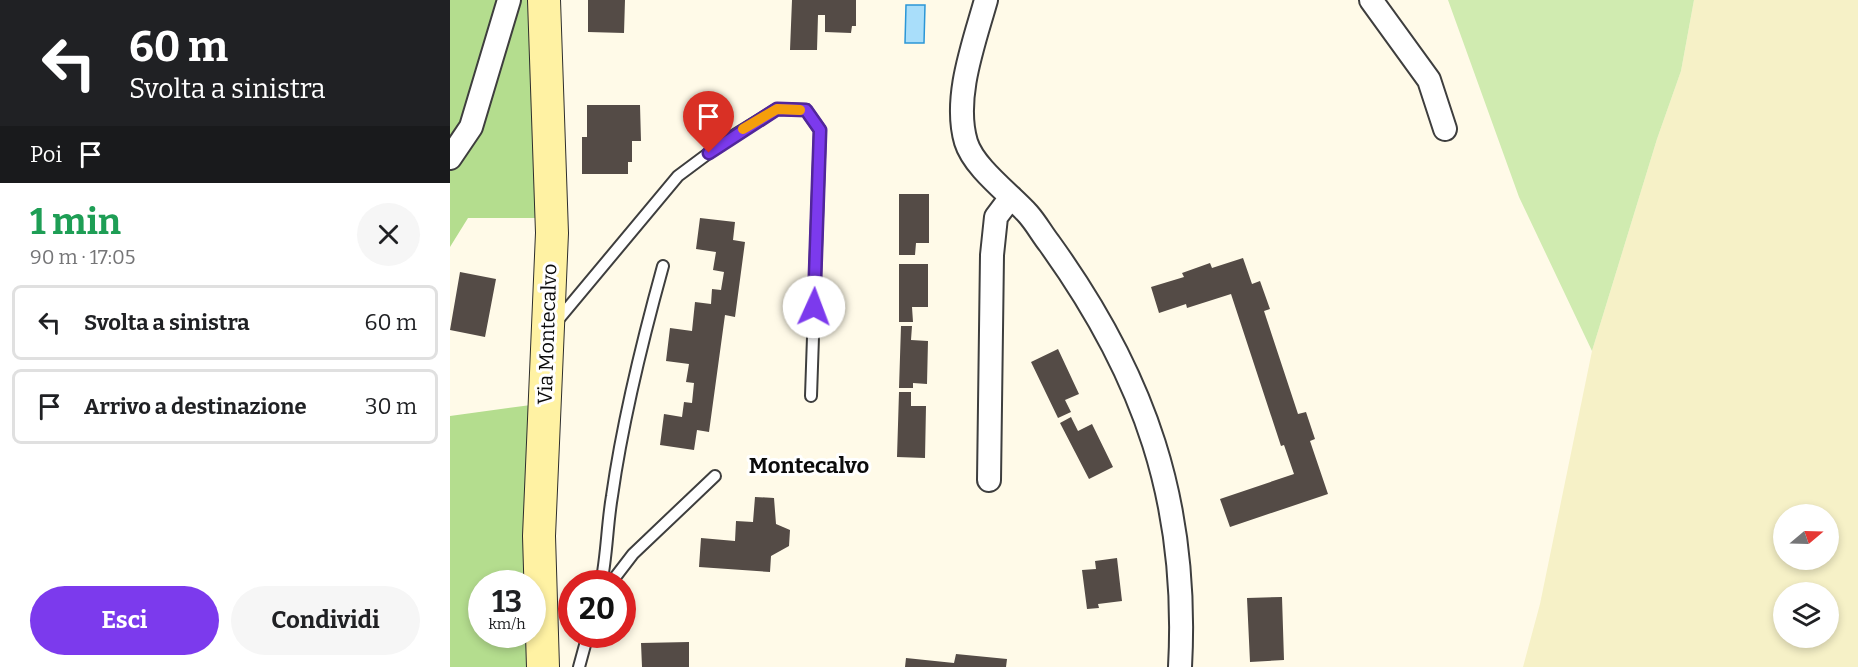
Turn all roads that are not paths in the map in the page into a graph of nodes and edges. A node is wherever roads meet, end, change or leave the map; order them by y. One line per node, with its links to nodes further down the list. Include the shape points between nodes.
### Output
1 (509, 0): 6 (street, via 471,127)
2 (544, 0): 9 (street, Via Montecalvo, via 552,233)
3 (986, 0): 7 (street, via 965,85 962,116 966,144 988,175)
4 (1371, 0): 5 (street, via 1429,80)
5 (1445, 129)
6 (450, 158)
7 (1011, 197): 12 (street, via 996,217 992,255); 18 (street, via 1029,215 1075,279 1113,346 1147,420 1166,479 1178,552)
8 (663, 266): 13 (lane, via 627,411)
9 (548, 333): 10 (lane, via 678,176 724,141 777,109 806,110 820,130); 16 (street, Via Montecalvo, via 539,536)
10 (811, 396)
11 (715, 476): 14 (lane)
12 (989, 480)
13 (603, 570)
14 (621, 570)
15 (584, 648): 17 (lane)
16 (543, 667)
17 (579, 667)
18 (1180, 667)

